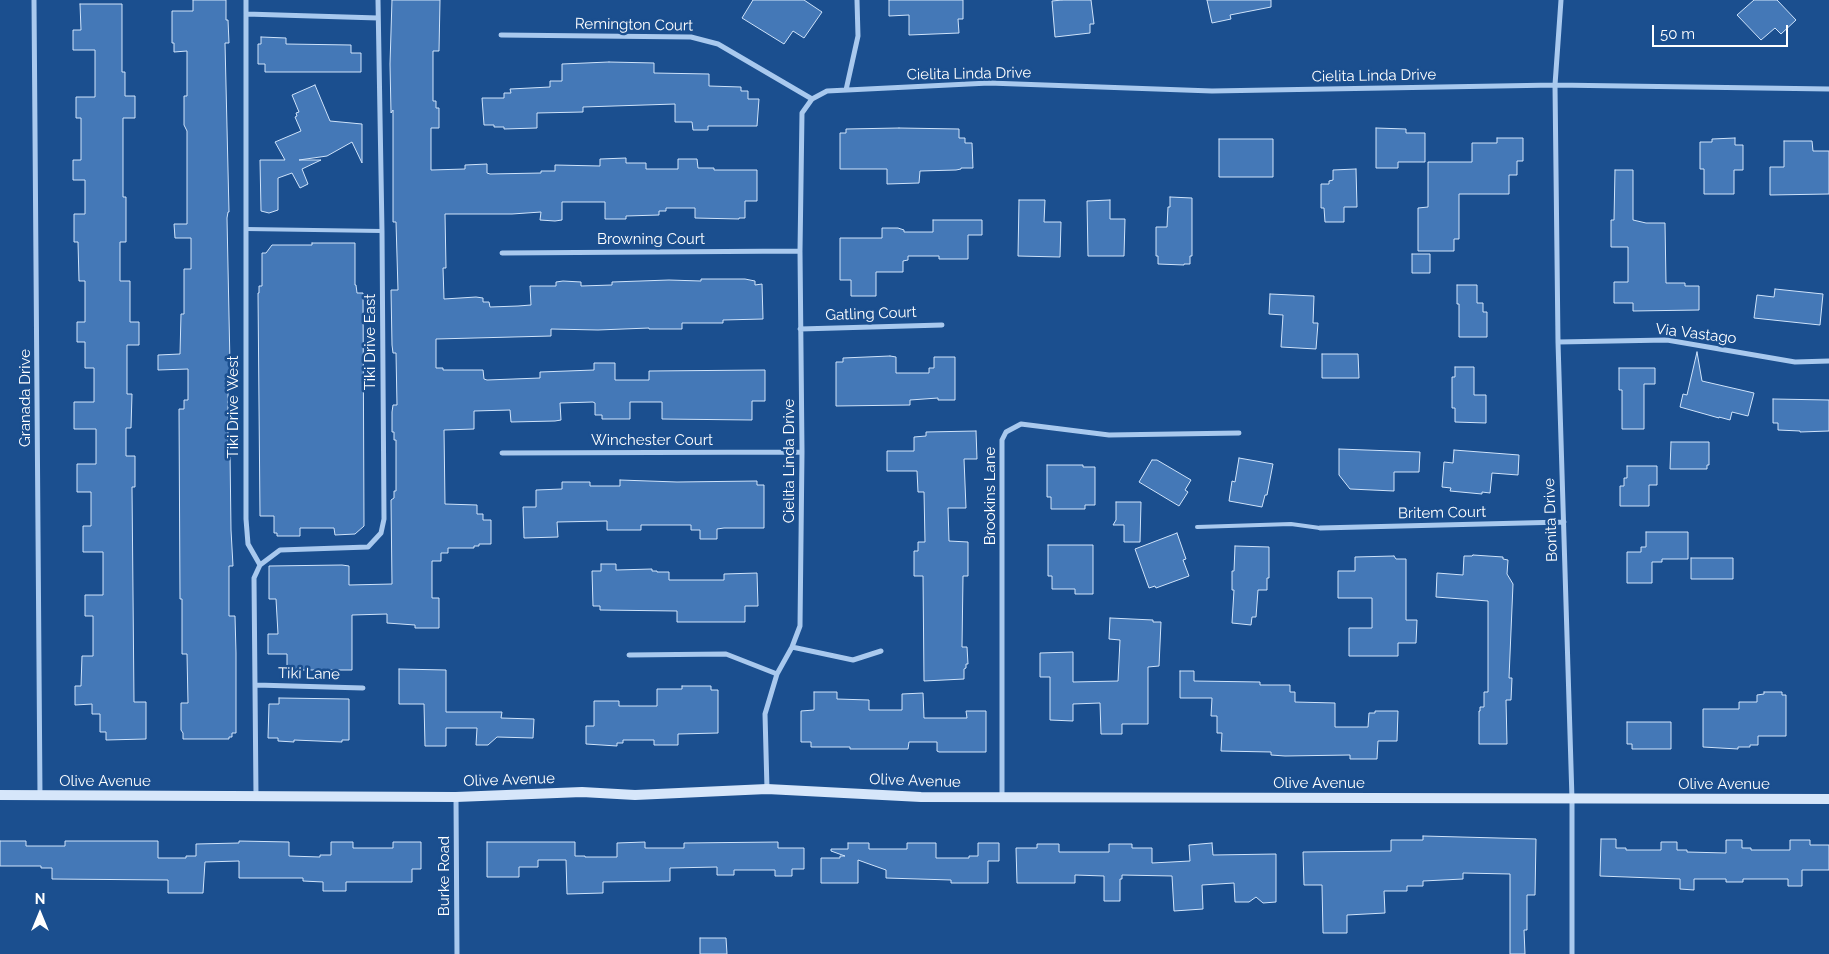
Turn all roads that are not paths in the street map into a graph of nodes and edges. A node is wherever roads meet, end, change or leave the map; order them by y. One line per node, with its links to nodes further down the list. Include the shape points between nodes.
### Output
1 (34, 0): 36 (street, Granada Drive)
2 (246, 0): 6 (street, Tiki Drive West)
3 (378, 0): 7 (street, Tiki Drive East)
4 (857, 0): 11 (street, via 858,36)
5 (1561, 0): 9 (street, Bonita Drive)
6 (246, 14): 7 (street); 13 (street, Tiki Drive West)
7 (378, 18): 14 (street, Tiki Drive East)
8 (501, 35): 12 (street, Remington Court, via 691,37 718,44)
9 (1555, 85): 10 (street, Cielita Linda Drive); 11 (street, Cielita Linda Drive, via 1212,91 989,83); 19 (street, Bonita Drive)
10 (1829, 89)
11 (846, 90): 12 (street, Cielita Linda Drive, via 827,91)
12 (812, 99): 15 (street, Cielita Linda Drive, via 802,113)
13 (246, 229): 14 (lane); 27 (street, Tiki Drive West, via 246,518 248,544)
14 (382, 231): 27 (street, Tiki Drive East, via 384,518 381,533 368,547 280,550)
15 (800, 251): 16 (street, Browning Court); 18 (street, Cielita Linda Drive)
16 (502, 253)
17 (942, 324): 18 (street, Gatling Court)
18 (800, 329): 22 (street, Cielita Linda Drive)
19 (1558, 342): 20 (street, Via Vastago, via 1667,340 1795,362); 24 (street, Bonita Drive)
20 (1829, 361)
21 (1239, 433): 39 (street, Brookins Lane, via 1109,436 1022,424 1006,432 1002,440)
22 (802, 452): 23 (street, Winchester Court); 28 (street, Cielita Linda Drive, via 800,626)
23 (502, 453)
24 (1564, 522): 26 (street, Britem Court); 40 (street, Bonita Drive)
25 (1197, 527): 26 (lane, via 1290,524)
26 (1320, 528)
27 (260, 565): 32 (street, via 254,578)
28 (792, 647): 29 (street, via 853,660); 31 (street, Cielita Linda Drive)
29 (881, 651)
30 (629, 655): 31 (street, via 726,654)
31 (777, 674): 34 (street, Cielita Linda Drive, via 765,714)
32 (256, 685): 33 (street, Tiki Lane); 37 (street)
33 (363, 688)
34 (767, 789): 38 (main road, Olive Avenue, via 636,795 582,792); 39 (main road, Olive Avenue, via 921,797)
35 (0, 795): 36 (main road, Olive Avenue)
36 (40, 795): 37 (main road, Olive Avenue)
37 (256, 796): 38 (main road, Olive Avenue)
38 (456, 797): 42 (street, Burke Road)
39 (1002, 797): 40 (main road, Olive Avenue)
40 (1572, 799): 41 (main road, Olive Avenue); 43 (street, Bonita Drive)
41 (1829, 799)
42 (457, 954)
43 (1572, 954)

